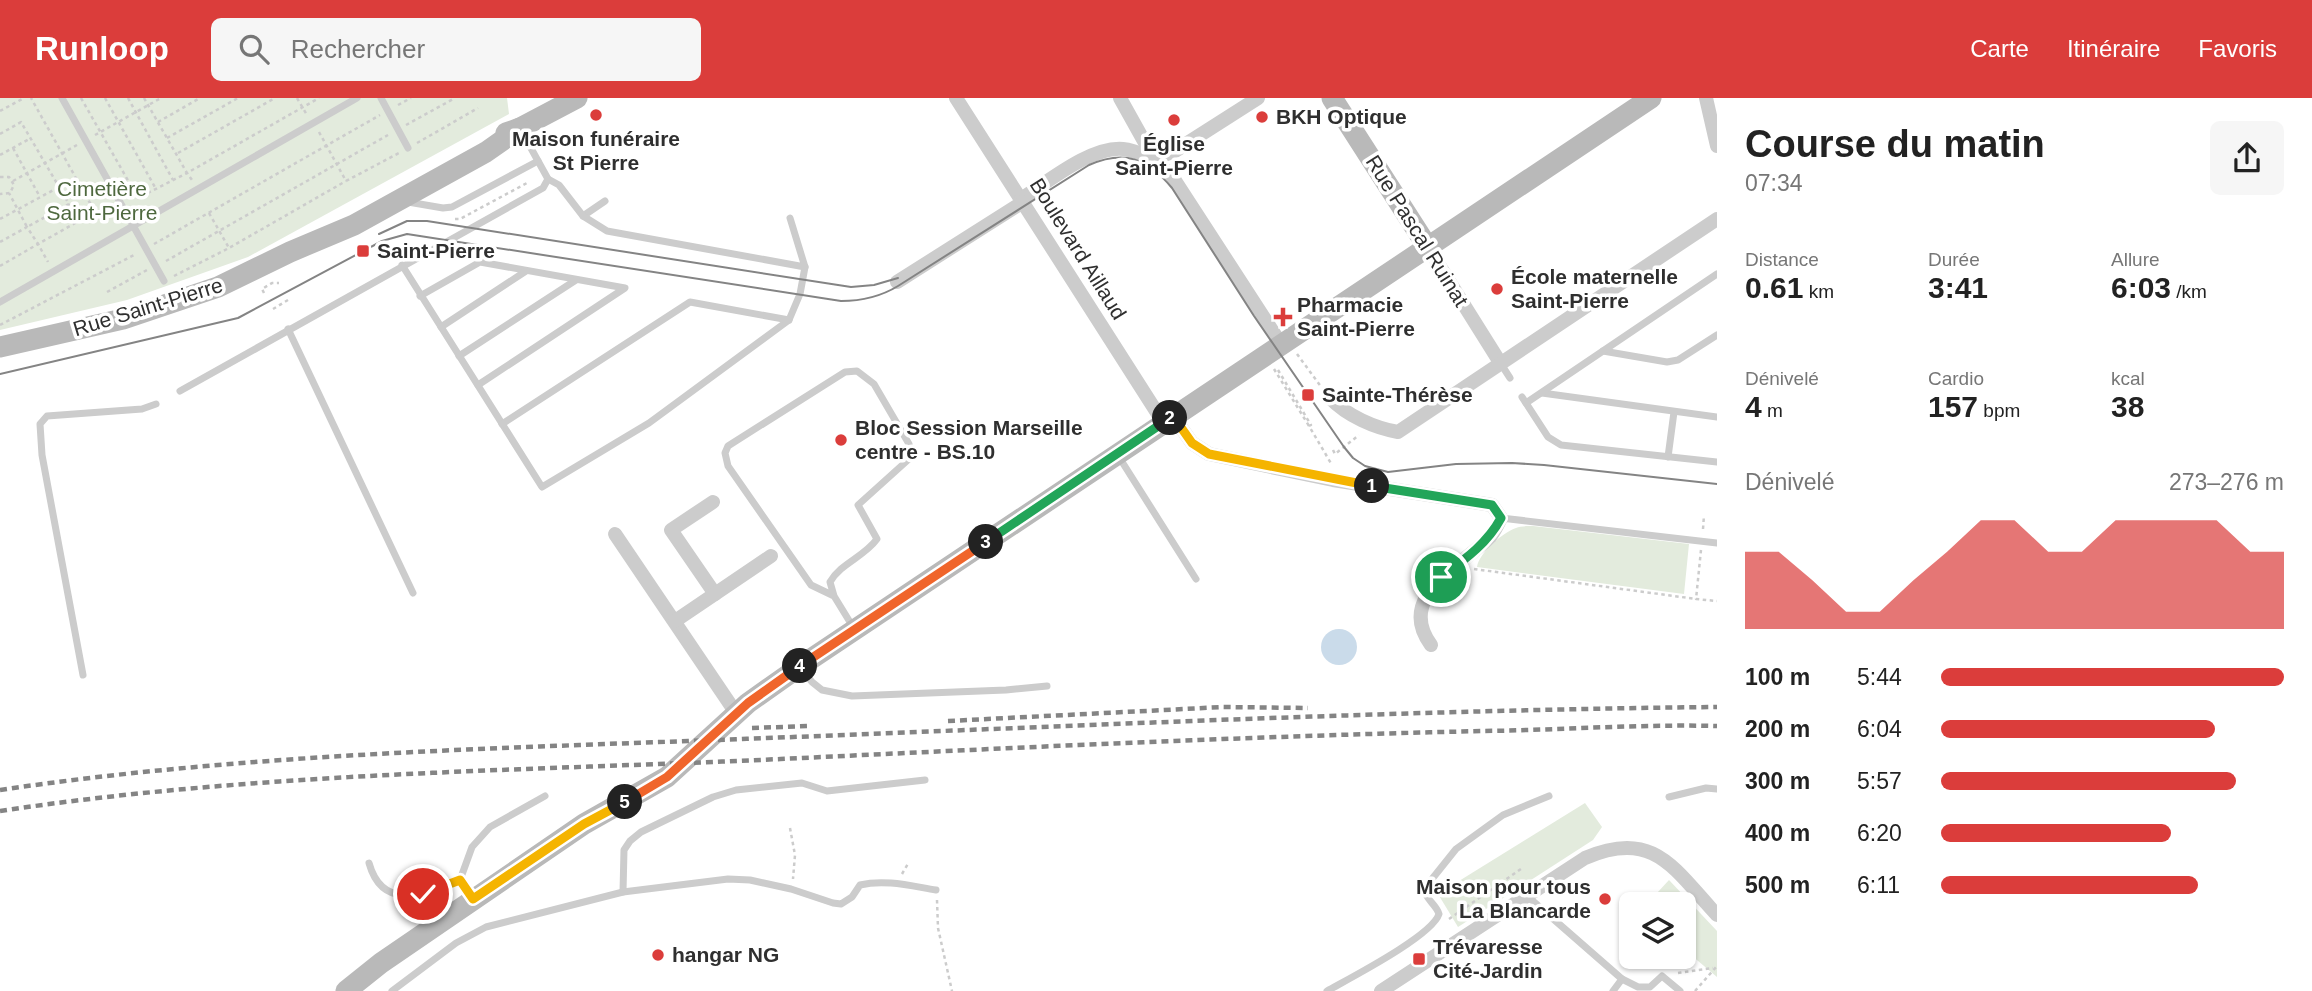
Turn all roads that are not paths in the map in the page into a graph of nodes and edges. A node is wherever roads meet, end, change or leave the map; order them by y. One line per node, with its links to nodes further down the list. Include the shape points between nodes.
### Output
1 (62, 98): 23 (lane)
2 (358, 98): 23 (lane)
3 (381, 98): 13 (lane)
4 (576, 98): 11 (street, Rue Saint-Pierre)
5 (956, 98): 17 (street, Boulevard Aillaud)
6 (1120, 98): 14 (street)
7 (1258, 98): 14 (street, via 1175,151)
8 (1332, 98): 24 (street, Rue Pascal Ruinat)
9 (1651, 98): 24 (street)
10 (1706, 98): 12 (street)
11 (520, 128): 15 (lane); 19 (street, Rue Saint-Pierre); 25 (street, Rue Saint-Pierre, via 481,143 327,226)
12 (1717, 146)
13 (408, 148)
14 (1154, 159): 17 (street, via 1136,151 1104,151); 40 (street, via 1172,176)
15 (538, 161): 16 (lane); 19 (lane, via 452,207)
16 (548, 179): 20 (lane, via 559,185); 26 (lane, via 542,188)
17 (1022, 200): 32 (street); 52 (street, Boulevard Aillaud)
18 (605, 201): 20 (lane)
19 (394, 204): 25 (street, Rue Saint-Pierre)
20 (583, 216): 27 (lane, via 607,231)
21 (790, 218): 27 (lane)
22 (1717, 219): 43 (street)
23 (132, 226): 31 (lane); 34 (lane)
24 (1427, 246): 40 (street); 43 (street, Rue Pascal Ruinat)
25 (290, 252): 39 (street, Rue Saint-Pierre, via 170,304)
26 (402, 265): 33 (lane); 37 (lane)
27 (805, 267): 35 (lane)
28 (526, 270): 30 (lane); 33 (lane, via 480,262); 36 (lane)
29 (1717, 274): 41 (lane)
30 (576, 279): 42 (lane); 45 (lane, via 625,288)
31 (164, 281)
32 (897, 282)
33 (420, 296): 36 (lane)
34 (0, 302)
35 (789, 320): 53 (lane, via 690,302); 53 (lane, via 649,422 542,487)
36 (441, 327): 42 (lane)
37 (288, 329): 46 (lane); 63 (lane)
38 (1717, 335): 41 (lane, via 1667,362)
39 (0, 347)
40 (1276, 351): 52 (street)
41 (1603, 351): 47 (lane)
42 (459, 356): 45 (lane)
43 (1501, 364): 44 (lane); 48 (street, via 1398,432 1373,425)
44 (1510, 378)
45 (478, 386): 53 (lane)
46 (180, 391)
47 (1541, 393): 50 (lane); 55 (lane, via 1524,400 1548,437 1561,445)
48 (1330, 398)
49 (156, 404): 70 (lane, via 47,416 40,424)
50 (1674, 412): 51 (lane); 55 (lane)
51 (1717, 417)
52 (1168, 419): 54 (street); 58 (street, Boulevard Aillaud, via 1209,454 1333,480 1492,505)
53 (502, 424)
54 (1116, 453): 62 (lane); 67 (street)
55 (1668, 457): 56 (lane)
56 (1717, 462)
57 (713, 502): 64 (street, via 671,530)
58 (1501, 518): 60 (lane); 68 (street, via 1492,534 1429,592 1419,622)
59 (615, 534): 66 (street)
60 (1717, 542)
61 (771, 556): 64 (street)
62 (1196, 579)
63 (413, 593)
64 (715, 594): 66 (street)
65 (834, 596): 65 (lane, via 830,582 835,572 877,539 858,505 911,453 874,384 856,371 845,372 728,446 725,453 728,467 811,585); 67 (lane)
66 (675, 621): 72 (street)
67 (856, 631): 69 (street)
68 (1432, 645)
69 (799, 667): 71 (lane, via 822,690 852,696 1006,691); 72 (street)
70 (83, 675)
71 (1047, 685)
72 (736, 713): 83 (street, via 667,777 584,824)
73 (925, 780): 81 (lane, via 827,791 802,783 713,797 630,841 624,850)
74 (1717, 789): 77 (lane)
75 (544, 796): 79 (lane, via 490,827 472,847)
76 (1549, 796): 88 (lane, via 1503,815 1456,849 1424,889 1439,914 1433,925)
77 (1669, 797)
78 (369, 863): 79 (lane, via 373,877 397,894 411,896)
79 (460, 880): 83 (lane)
80 (936, 890): 81 (lane, via 871,883 860,885 841,904 765,882 728,879)
81 (623, 892): 87 (lane, via 486,927 456,943)
82 (1527, 896): 84 (street, via 1585,858 1617,847 1634,848 1666,860); 85 (lane); 89 (street)
83 (473, 899): 86 (street)
84 (1717, 915)
85 (1622, 979): 90 (lane); 91 (lane, via 1650,987 1662,976)
86 (345, 991)
87 (392, 991)
88 (1327, 991)
89 (1381, 991)
90 (1613, 991)
91 (1680, 991)

